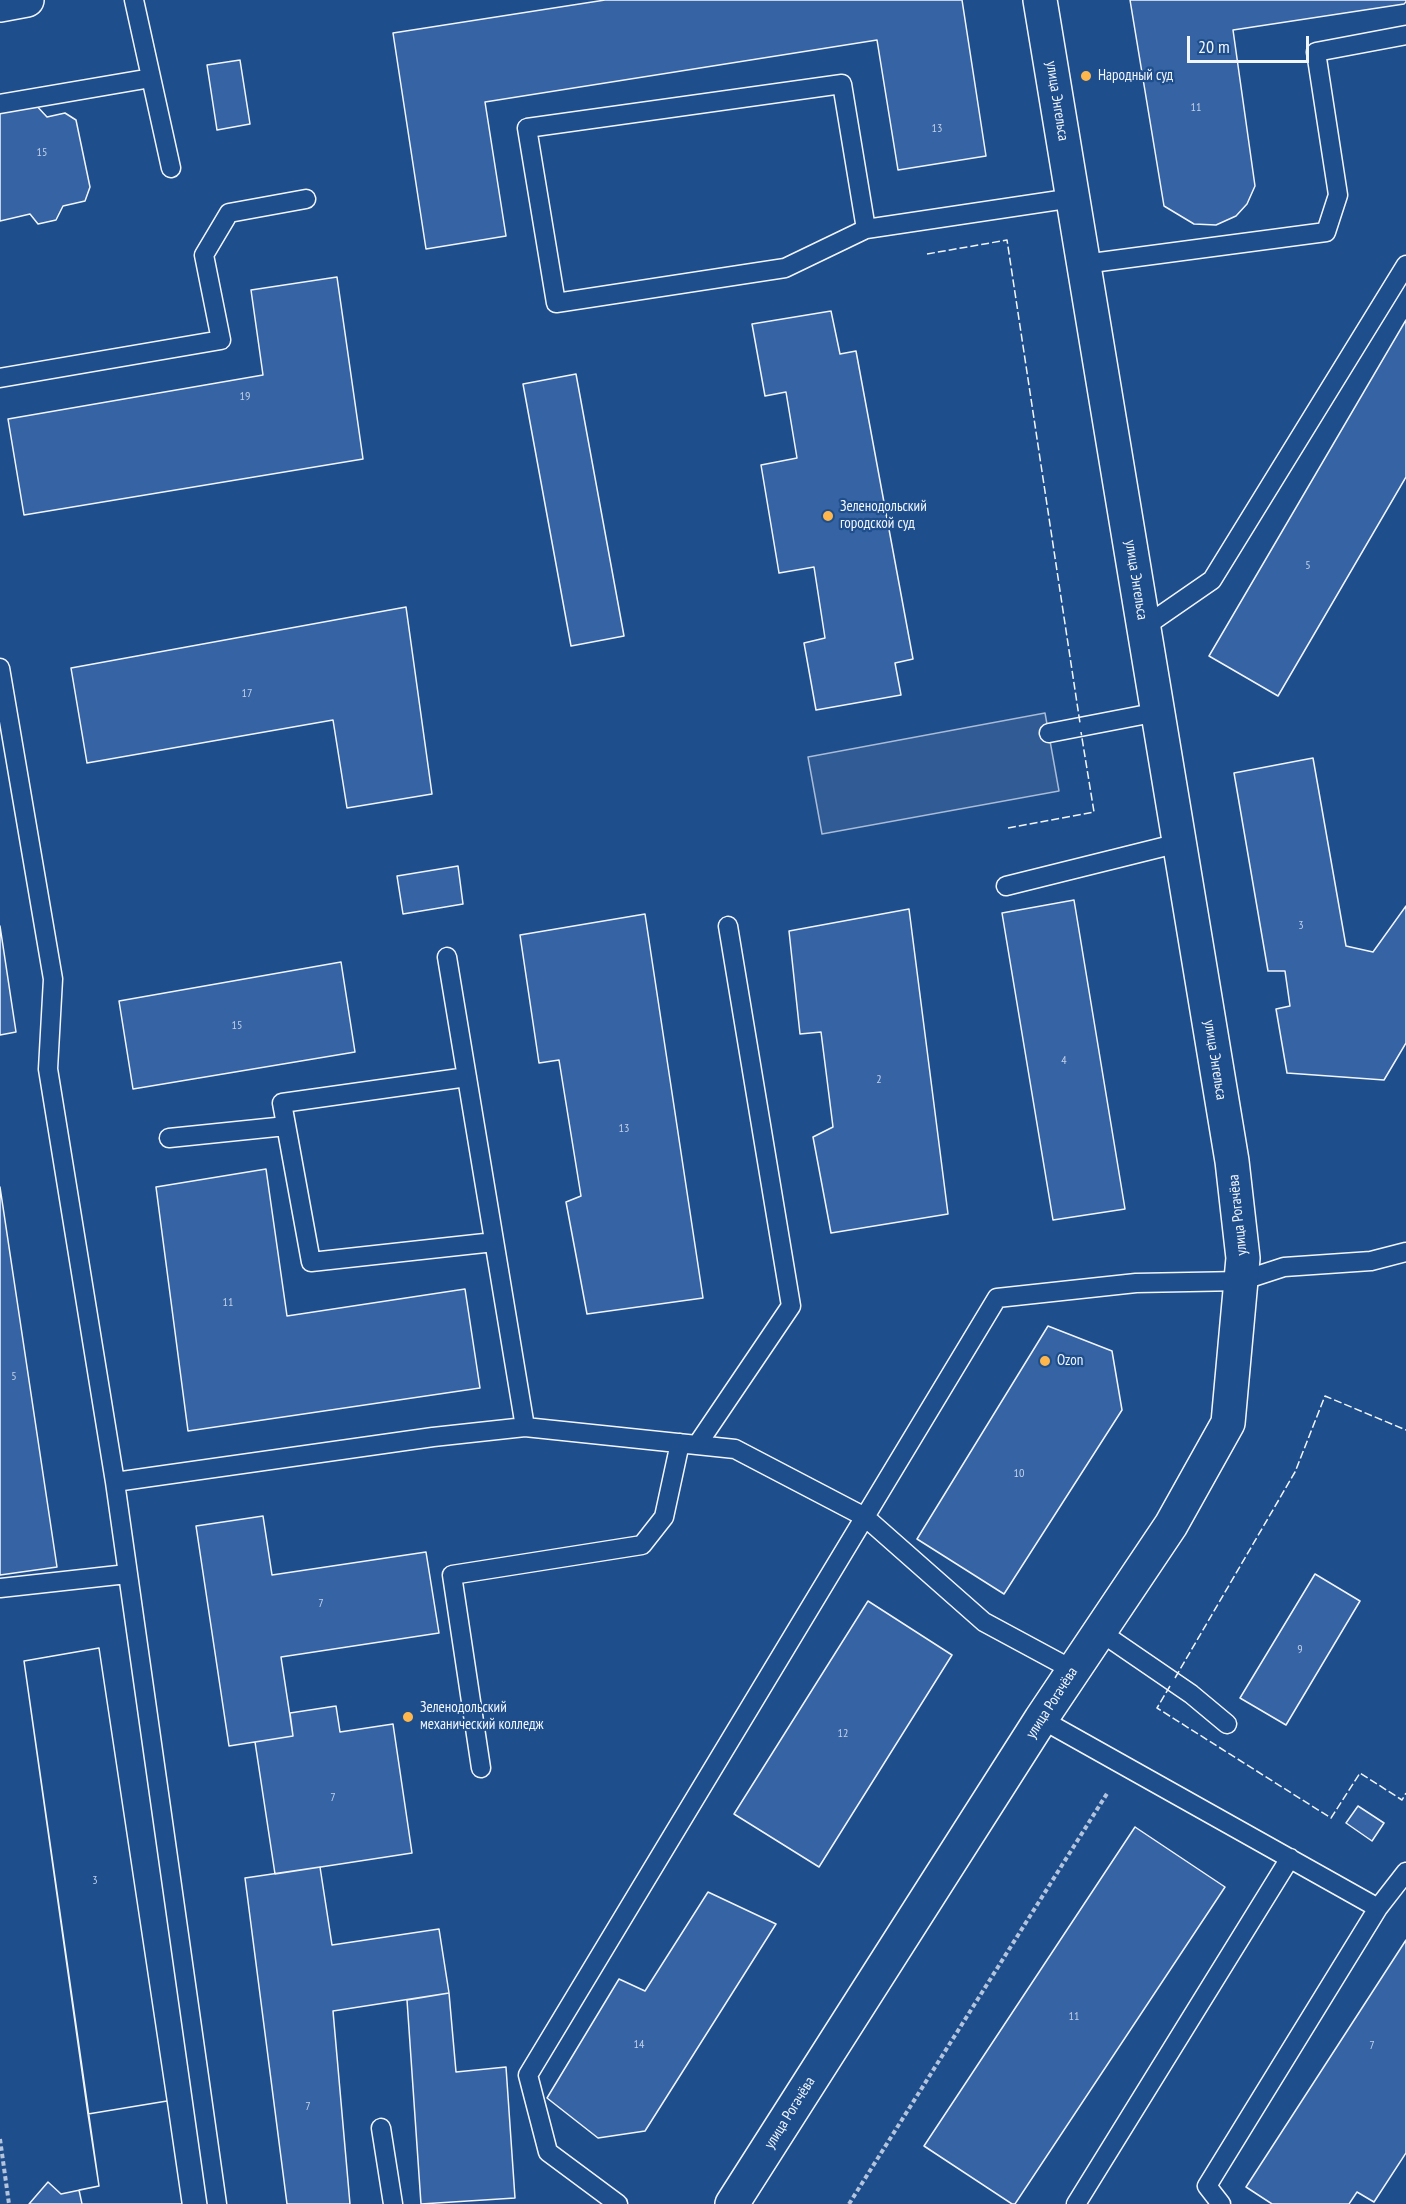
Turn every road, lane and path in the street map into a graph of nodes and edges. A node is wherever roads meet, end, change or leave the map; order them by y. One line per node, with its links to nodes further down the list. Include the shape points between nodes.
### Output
1 (27, 0): 4 (street)
2 (134, 0): 6 (lane)
3 (1040, 0): 9 (street, улица Энгельса)
4 (0, 5)
5 (1406, 35): 12 (lane, via 1316,52 1338,195 1326,232)
6 (151, 78): 7 (lane); 8 (lane)
7 (0, 104)
8 (171, 168)
9 (1073, 198): 11 (lane); 12 (street, улица Энгельса)
10 (306, 199): 14 (lane, via 229,213 204,255 222,339)
11 (867, 229): 11 (lane, via 842,84 527,128 556,303 785,268)
12 (1084, 264): 15 (street, улица Энгельса)
13 (1406, 265): 15 (lane, via 1212,580)
14 (0, 378)
15 (1144, 627): 17 (street, улица Энгельса)
16 (0, 668): 32 (lane, via 53,979 48,1070)
17 (1158, 712): 18 (lane); 19 (street, улица Энгельса)
18 (1049, 733)
19 (1179, 843): 20 (lane); 26 (street, улица Энгельса)
20 (1006, 886)
21 (728, 926): 31 (lane, via 790,1306)
22 (447, 957): 23 (lane)
23 (467, 1077): 24 (lane, via 282,1103); 27 (lane)
24 (286, 1126): 25 (lane); 27 (lane, via 311,1262)
25 (169, 1138)
26 (1232, 1161): 29 (street, улица Рогачёва, via 1244,1258)
27 (494, 1242): 30 (lane)
28 (1406, 1252): 29 (lane, via 1371,1261 1284,1267)
29 (1241, 1281): 33 (lane, via 1136,1283 997,1298); 36 (street, улица Рогачёва, via 1228,1423 1171,1525)
30 (525, 1427): 31 (lane); 32 (lane)
31 (689, 1444): 33 (lane, via 735,1449); 41 (lane, via 664,1517 642,1545 452,1575)
32 (115, 1482): 34 (lane)
33 (865, 1517): 37 (lane, via 984,1622); 50 (lane, via 528,2075 548,2152)
34 (127, 1574): 35 (lane); 48 (lane)
35 (0, 1588)
36 (1099, 1631): 37 (street, улица Рогачёва); 39 (lane, via 1191,1694)
37 (1073, 1670): 38 (street, улица Рогачёва)
38 (1041, 1719): 40 (lane); 51 (street, улица Рогачёва)
39 (1227, 1724)
40 (1124, 1766): 42 (lane); 52 (path)
41 (481, 1768)
42 (1290, 1858): 44 (lane); 53 (lane)
43 (1406, 1872): 44 (lane)
44 (1378, 1908): 54 (lane, via 1207,2186)
45 (381, 2128): 49 (lane)
46 (0, 2139): 47 (path)
47 (9, 2204)
48 (217, 2204)
49 (393, 2204)
50 (618, 2204)
51 (732, 2204)
52 (849, 2204)
53 (1076, 2204)
54 (1221, 2204)

